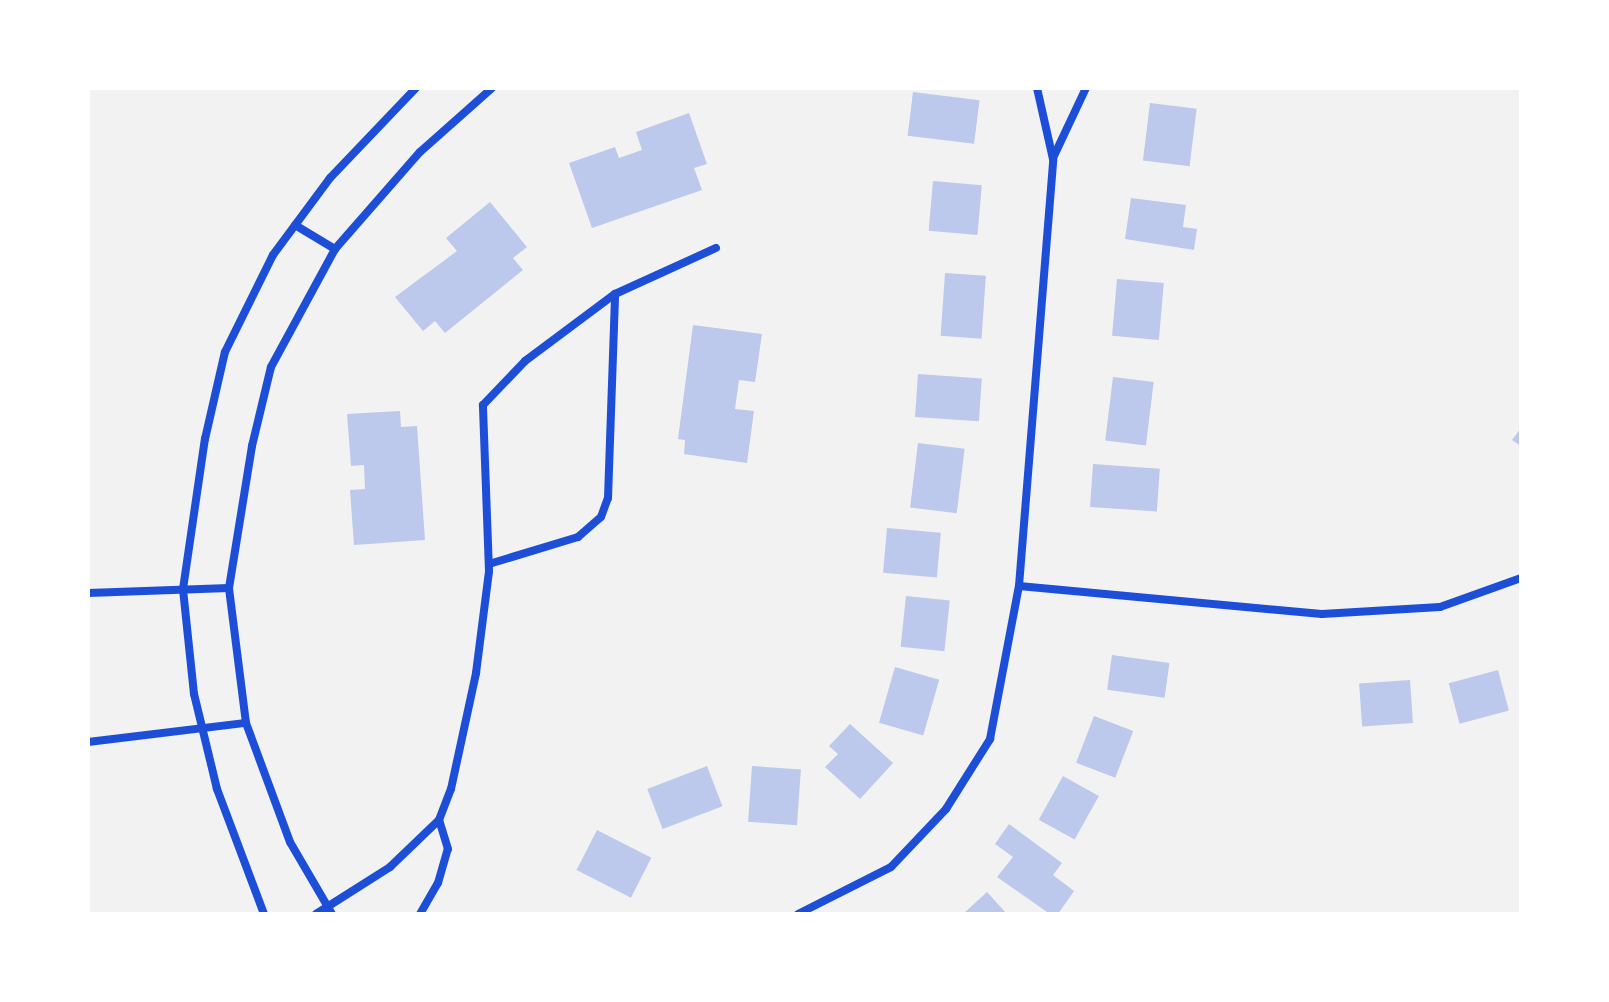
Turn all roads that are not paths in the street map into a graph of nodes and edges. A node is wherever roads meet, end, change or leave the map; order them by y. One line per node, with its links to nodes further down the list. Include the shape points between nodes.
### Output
1 (416, 88): 6 (street, via 330,178)
2 (492, 88): 8 (street, via 420,152)
3 (1037, 88): 5 (street)
4 (1086, 88): 5 (street)
5 (1053, 159): 12 (street)
6 (295, 225): 8 (street); 14 (street, via 273,255 225,352 205,439)
7 (716, 248): 9 (street)
8 (335, 249): 13 (street, via 271,367)
9 (615, 294): 10 (street, via 525,361 483,405); 10 (street, via 608,498 601,517 578,537)
10 (489, 564): 19 (street, via 476,673 451,789)
11 (1521, 578): 12 (street, via 1440,607 1322,614)
12 (1019, 586): 24 (street, via 990,739 969,776 946,809 891,867)
13 (229, 588): 14 (street); 16 (street)
14 (183, 589): 15 (street); 17 (street)
15 (88, 593)
16 (246, 723): 17 (street); 20 (street, via 290,842)
17 (198, 729): 18 (street); 21 (street)
18 (88, 742)
19 (439, 820): 20 (street, via 390,867); 23 (street, via 448,849 438,883)
20 (330, 911): 22 (street)
21 (264, 914)
22 (316, 914)
23 (420, 914)
24 (798, 914)

